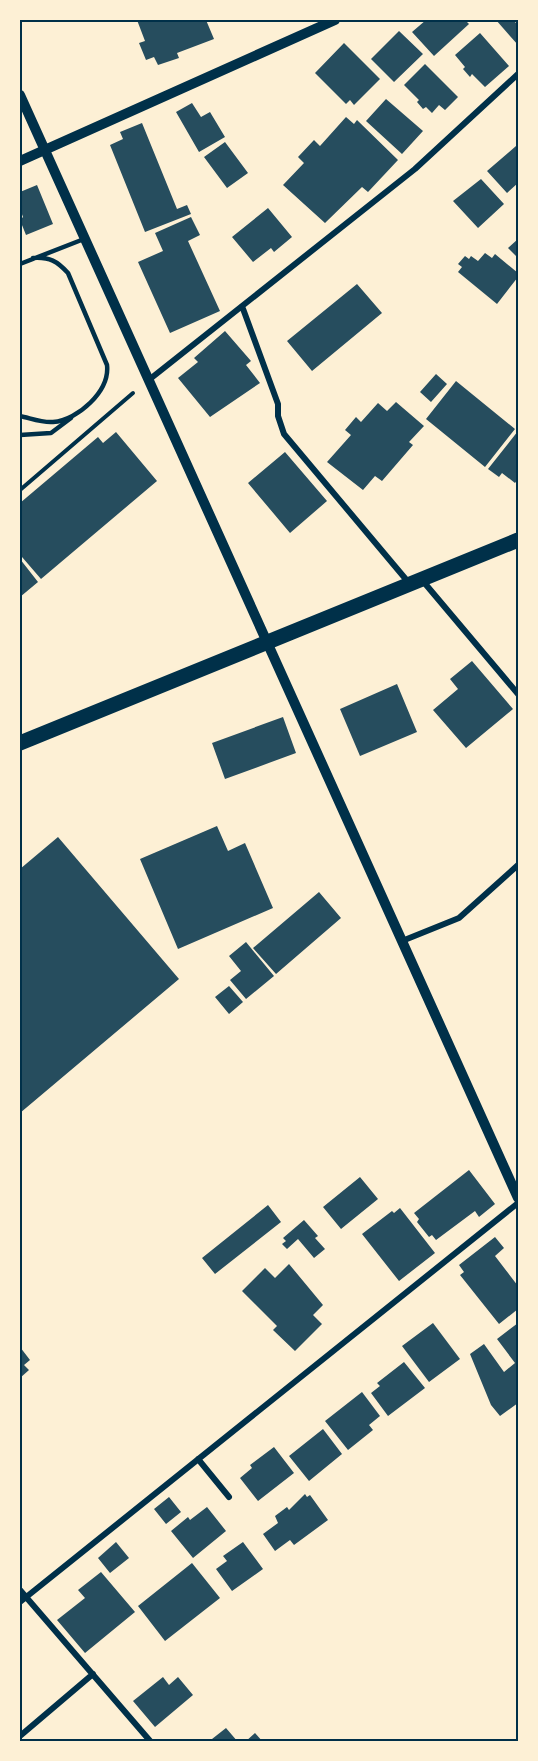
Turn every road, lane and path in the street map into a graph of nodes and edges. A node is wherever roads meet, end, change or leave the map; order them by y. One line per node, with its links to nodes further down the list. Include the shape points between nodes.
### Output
1 (335, 20): 4 (street)
2 (519, 74): 9 (street, via 415,169)
3 (20, 95): 4 (street)
4 (43, 151): 5 (street); 6 (street)
5 (20, 161)
6 (84, 239): 7 (lane); 10 (street)
7 (33, 258): 8 (lane); 11 (lane, via 49,258 68,273 107,365 103,389)
8 (20, 264)
9 (243, 306): 10 (street); 16 (street, via 278,404 284,434)
10 (150, 379): 14 (path); 17 (street)
11 (74, 415): 12 (lane, via 50,423); 13 (lane, via 51,433)
12 (20, 416)
13 (20, 435)
14 (20, 490)
15 (519, 540): 16 (main road)
16 (416, 582): 17 (main road); 18 (street)
17 (267, 643): 19 (main road); 21 (street)
18 (519, 694)
19 (20, 743)
20 (519, 865): 21 (street, via 459,918)
21 (402, 940): 22 (street)
22 (519, 1198)
23 (519, 1203): 24 (street)
24 (198, 1459): 25 (street); 27 (street)
25 (230, 1497)
26 (20, 1590): 27 (street)
27 (26, 1597): 28 (street); 29 (street)
28 (20, 1602)
29 (93, 1674): 30 (street); 31 (street)
30 (20, 1736)
31 (151, 1742)

